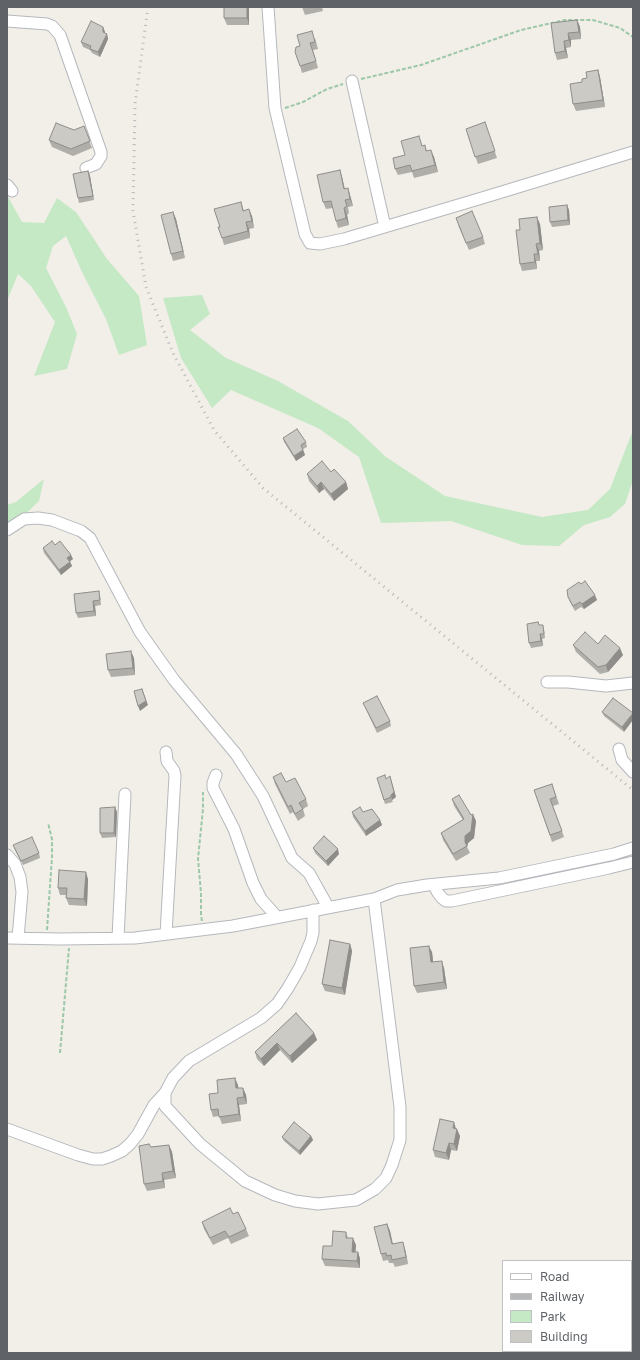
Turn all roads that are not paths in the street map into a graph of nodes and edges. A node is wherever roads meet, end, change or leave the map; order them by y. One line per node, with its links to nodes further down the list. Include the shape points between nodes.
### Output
1 (268, 7): 6 (street, via 275,108 305,234 310,243 320,244)
2 (7, 21): 5 (street, via 47,24 60,35 101,152 96,164)
3 (352, 81): 6 (street)
4 (633, 152): 6 (street)
5 (86, 168)
6 (385, 227)
7 (7, 530): 20 (street, via 24,519 38,518 52,520 81,531 90,538 140,632 174,680 236,754 263,796 292,858 309,873)
8 (547, 682): 9 (street, via 606,686)
9 (633, 683)
10 (619, 749): 12 (street, via 622,760)
11 (166, 752): 23 (street, via 167,761 175,776)
12 (633, 772)
13 (216, 775): 22 (street, via 213,788 234,829 253,883 261,899)
14 (125, 794): 25 (street)
15 (633, 848): 18 (street, via 499,878)
16 (7, 855): 24 (street, via 15,864 22,892)
17 (633, 862): 18 (street, via 452,901 442,898)
18 (434, 885): 19 (street, via 397,890)
19 (374, 899): 20 (street); 26 (street, via 400,1107 400,1140 386,1178 375,1189 356,1200 318,1204 295,1201 257,1187 244,1181 200,1144 165,1106)
20 (328, 907): 21 (street)
21 (313, 910): 22 (street); 26 (street, via 311,941 300,967 276,1004 261,1018 189,1061 173,1078)
22 (277, 917): 23 (street, via 233,926)
23 (166, 934): 25 (street)
24 (13, 938): 25 (street)
25 (118, 938)
26 (165, 1093): 27 (street, via 130,1144 122,1151 102,1159 78,1155)
27 (7, 1128)

